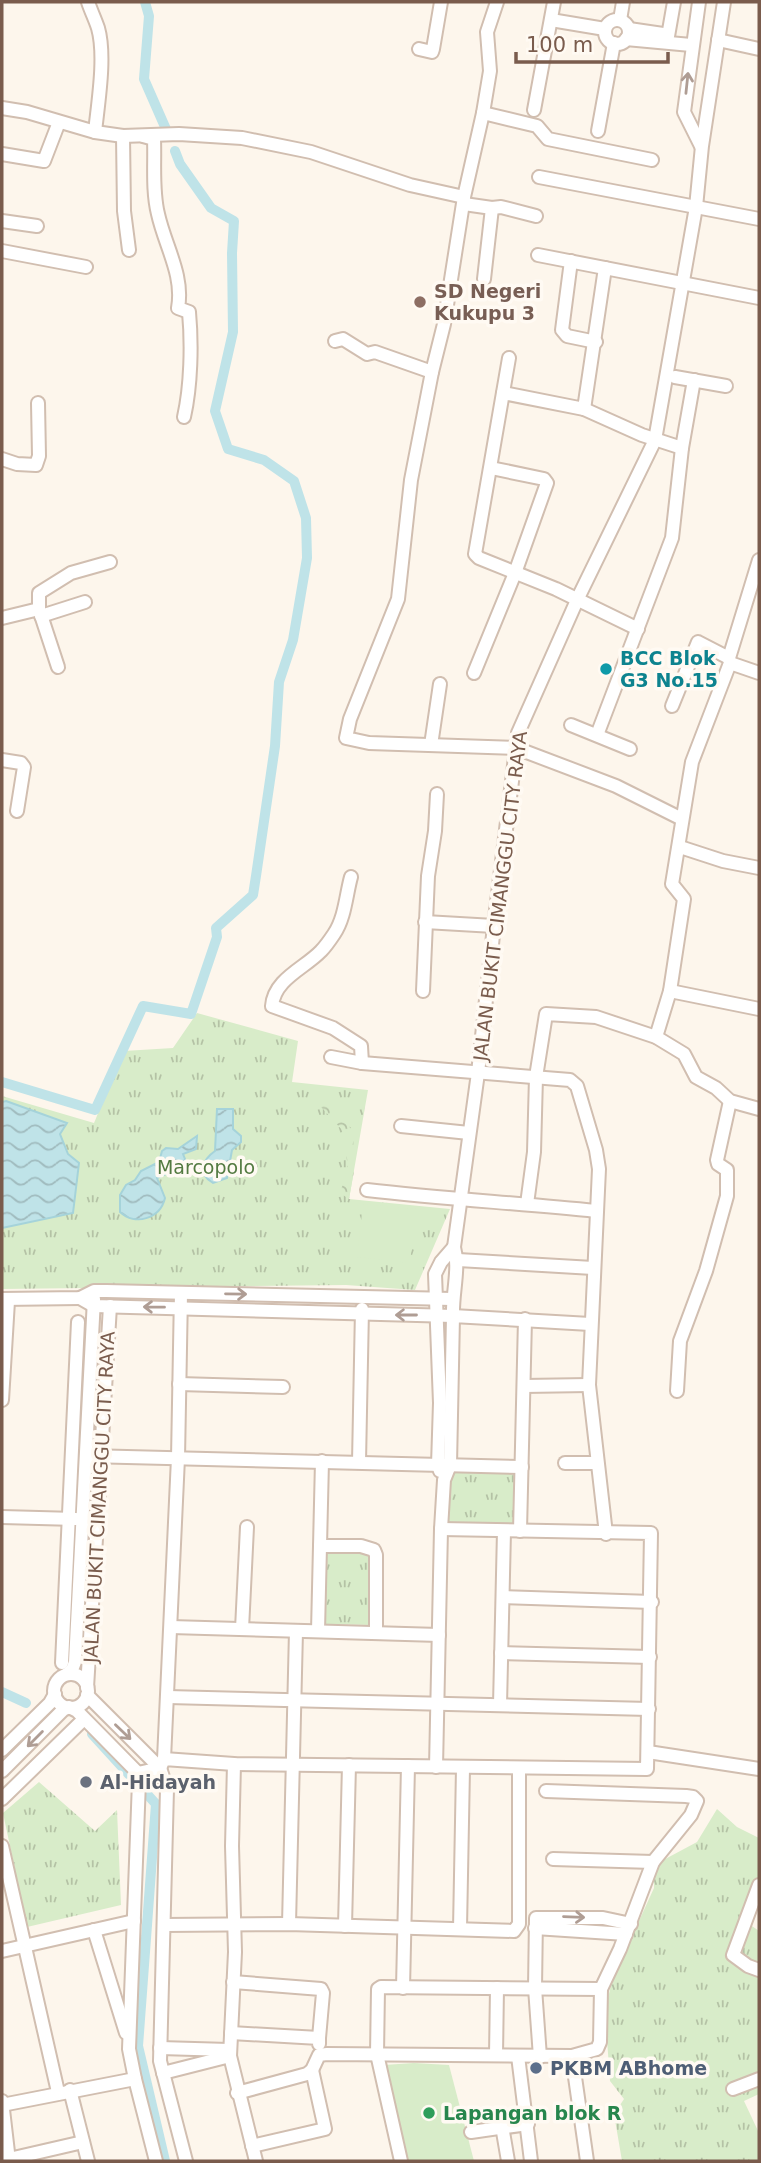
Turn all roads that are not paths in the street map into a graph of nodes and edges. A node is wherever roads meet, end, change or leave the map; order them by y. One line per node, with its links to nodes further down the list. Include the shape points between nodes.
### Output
1 (88, 2): 21 (street, via 100,42)
2 (441, 2): 14 (street, via 432,52)
3 (497, 2): 18 (street, via 487,32 490,71)
4 (554, 2): 9 (street)
5 (623, 2): 10 (street)
6 (674, 2): 11 (street)
7 (699, 2): 13 (street)
8 (724, 2): 12 (street, JALAN BUKIT CIMANGGU CITY RAYA)
9 (551, 20): 10 (street, via 605,29 607,38); 17 (street)
10 (622, 33): 11 (street); 20 (street)
11 (668, 39): 13 (street)
12 (718, 40): 15 (street); 23 (street, JALAN BUKIT CIMANGGU CITY RAYA)
13 (692, 41): 23 (street, one-way to 13, via 684,112)
14 (419, 49)
15 (759, 49)
16 (2, 108): 19 (street)
17 (534, 110)
18 (483, 113): 25 (street, via 537,126 548,139); 27 (street)
19 (59, 122): 21 (street); 24 (street, via 44,161)
20 (598, 131)
21 (95, 132): 22 (street)
22 (129, 135): 27 (street, via 242,138 311,152); 34 (street, via 124,211); 53 (street, via 153,139 158,217 175,268 178,308 189,312 190,386)
23 (702, 146): 28 (street, JALAN BUKIT CIMANGGU CITY RAYA)
24 (2, 154)
25 (652, 160)
26 (539, 177): 28 (street)
27 (464, 201): 29 (street); 46 (street)
28 (696, 207): 31 (street); 41 (street, JALAN BUKIT CIMANGGU CITY RAYA)
29 (492, 208): 30 (street); 40 (street)
30 (536, 216)
31 (759, 219)
32 (2, 221): 33 (street)
33 (37, 226)
34 (129, 250)
35 (2, 251): 38 (street)
36 (537, 255): 37 (street)
37 (571, 261): 39 (street); 44 (street, via 562,330 567,336)
38 (86, 267)
39 (605, 268): 41 (street); 44 (street)
40 (484, 278)
41 (682, 283): 42 (street); 54 (street, JALAN BUKIT CIMANGGU CITY RAYA)
42 (759, 298)
43 (335, 341): 46 (street, via 343,339 367,355 374,352)
44 (596, 342): 52 (street)
45 (509, 358): 50 (street)
46 (432, 372): 74 (street, via 411,480 398,599 346,738)
47 (675, 377): 48 (street)
48 (694, 380): 49 (street); 55 (street)
49 (726, 386)
50 (503, 393): 52 (street); 57 (street)
51 (38, 403): 56 (street, via 36,465)
52 (584, 409): 54 (street)
53 (184, 417)
54 (655, 440): 55 (street); 61 (street, JALAN BUKIT CIMANGGU CITY RAYA)
55 (682, 448): 65 (street, via 672,538)
56 (2, 459)
57 (491, 468): 60 (street, via 475,554); 60 (street, via 547,483)
58 (759, 559): 66 (street)
59 (110, 562): 63 (street, via 71,573 39,593)
60 (515, 573): 61 (street); 68 (street)
61 (578, 598): 65 (street); 75 (street, JALAN BUKIT CIMANGGU CITY RAYA, via 524,716)
62 (85, 602): 63 (street)
63 (40, 612): 64 (street); 67 (street)
64 (2, 618)
65 (638, 629): 73 (street)
66 (729, 661): 69 (street); 71 (street, via 698,642); 80 (street, via 692,762)
67 (58, 667)
68 (474, 673)
69 (759, 673)
70 (440, 684): 74 (street)
71 (672, 706)
72 (571, 725): 73 (street)
73 (597, 736): 76 (street)
74 (431, 745): 75 (street)
75 (516, 748): 80 (street, via 616,786); 85 (street, JALAN BUKIT CIMANGGU CITY RAYA)
76 (630, 749)
77 (2, 760): 79 (street, via 24,767)
78 (438, 794): 84 (street)
79 (17, 811)
80 (682, 819): 81 (street)
81 (680, 847): 82 (street); 87 (street, via 672,884 684,900)
82 (759, 868)
83 (351, 877): 91 (street, via 336,932 320,953 296,969 275,994 272,1006 333,1028 361,1046)
84 (425, 922): 85 (street); 86 (street)
85 (494, 926): 92 (street, JALAN BUKIT CIMANGGU CITY RAYA)
86 (424, 991)
87 (670, 991): 88 (street); 89 (street)
88 (759, 1009)
89 (656, 1037): 93 (street, via 596,1017 548,1014); 94 (street, via 680,1050 696,1077)
90 (331, 1057): 91 (street)
91 (362, 1063): 92 (street)
92 (478, 1073): 93 (street); 97 (street, JALAN BUKIT CIMANGGU CITY RAYA)
93 (536, 1077): 100 (street); 101 (street, via 570,1080 578,1086 596,1150)
94 (730, 1101): 95 (street); 125 (street, via 717,1160 727,1171 727,1196 680,1341)
95 (759, 1109)
96 (401, 1126): 97 (street)
97 (469, 1133): 99 (street, JALAN BUKIT CIMANGGU CITY RAYA)
98 (367, 1190): 99 (street)
99 (460, 1201): 100 (street); 102 (street, JALAN BUKIT CIMANGGU CITY RAYA)
100 (527, 1204): 101 (street)
101 (596, 1211): 104 (street)
102 (454, 1247): 103 (street, JALAN BUKIT CIMANGGU CITY RAYA); 110 (street, via 435,1274)
103 (458, 1260): 104 (street); 109 (street, JALAN BUKIT CIMANGGU CITY RAYA)
104 (593, 1268): 120 (street)
105 (94, 1291): 106 (street); 107 (street); 112 (street, JALAN BUKIT CIMANGGU CITY RAYA)
106 (181, 1293): 108 (street, one-way to 108); 114 (street)
107 (80, 1298): 111 (street); 112 (street)
108 (363, 1298): 110 (street); 115 (street)
109 (452, 1298): 110 (street); 117 (street, JALAN BUKIT CIMANGGU CITY RAYA)
110 (435, 1299): 116 (street)
111 (5, 1300): 126 (street)
112 (94, 1306): 113 (street, JALAN BUKIT CIMANGGU CITY RAYA); 127 (street, JALAN BUKIT CIMANGGU CITY RAYA)
113 (110, 1306): 114 (street, JALAN BUKIT CIMANGGU CITY RAYA, one-way to 113); 128 (street, JALAN BUKIT CIMANGGU CITY RAYA)
114 (181, 1308): 115 (street, JALAN BUKIT CIMANGGU CITY RAYA); 121 (street)
115 (362, 1314): 116 (street, JALAN BUKIT CIMANGGU CITY RAYA, one-way to 115); 131 (street)
116 (437, 1315): 117 (street, JALAN BUKIT CIMANGGU CITY RAYA); 134 (street)
117 (453, 1316): 118 (street); 134 (street)
118 (525, 1319): 120 (street); 122 (street)
119 (78, 1322): 137 (street)
120 (590, 1324): 123 (street)
121 (180, 1384): 124 (street); 129 (street)
122 (524, 1385): 123 (street); 135 (street)
123 (589, 1385): 133 (street)
124 (283, 1387)
125 (677, 1391)
126 (2, 1400)
127 (87, 1457): 128 (street); 138 (street, JALAN BUKIT CIMANGGU CITY RAYA)
128 (102, 1457): 129 (street); 156 (street, JALAN BUKIT CIMANGGU CITY RAYA)
129 (178, 1458): 130 (street); 147 (street)
130 (322, 1461): 131 (street); 144 (street)
131 (359, 1462): 134 (street)
132 (565, 1463): 133 (street)
133 (597, 1463): 143 (street)
134 (444, 1465): 135 (street); 140 (street)
135 (522, 1467): 142 (street)
136 (2, 1517): 137 (street)
137 (68, 1518): 138 (street); 155 (street)
138 (83, 1519): 155 (street, JALAN BUKIT CIMANGGU CITY RAYA, via 75,1662 72,1670)
139 (247, 1527): 148 (street)
140 (441, 1529): 141 (street); 152 (street)
141 (503, 1531): 142 (street); 145 (street)
142 (520, 1531): 143 (street)
143 (606, 1534): 146 (street, via 652,1535)
144 (320, 1546): 150 (street); 151 (street, via 374,1550)
145 (503, 1597): 146 (street); 153 (street)
146 (652, 1602): 154 (street)
147 (171, 1627): 148 (street); 158 (street)
148 (242, 1629): 149 (street)
149 (296, 1631): 150 (street); 159 (street)
150 (318, 1631): 151 (street)
151 (376, 1633): 152 (street)
152 (439, 1635): 160 (street)
153 (502, 1653): 154 (street); 161 (street)
154 (650, 1657): 163 (street)
155 (65, 1669): 156 (street, via 80,1676); 157 (street, via 56,1682)
156 (87, 1691): 162 (street, via 80,1705); 167 (street, one-way to 167)
157 (55, 1695): 162 (street); 165 (street)
158 (168, 1697): 159 (street); 167 (street)
159 (294, 1700): 160 (street); 168 (street)
160 (437, 1704): 161 (street); 172 (street)
161 (499, 1705): 163 (street)
162 (69, 1707): 164 (street); 176 (street, one-way to 176)
163 (649, 1709): 166 (street)
164 (84, 1719): 177 (street); 179 (street)
165 (2, 1750)
166 (648, 1752): 174 (street, via 647,1769); 175 (street)
167 (162, 1763): 169 (street); 177 (street); 187 (street, via 167,1789)
168 (293, 1763): 169 (street); 170 (street); 186 (street)
169 (233, 1764): 185 (street)
170 (349, 1765): 171 (street); 188 (street)
171 (408, 1766): 172 (street); 189 (street)
172 (436, 1767): 173 (street)
173 (463, 1768): 174 (street); 190 (street)
174 (519, 1768): 190 (street, via 517,1928)
175 (759, 1769)
176 (2, 1771)
177 (139, 1782): 184 (street)
178 (546, 1791): 182 (street, via 695,1798 695,1810)
179 (2, 1799)
180 (2, 1846): 193 (street)
181 (553, 1858): 182 (street)
182 (653, 1862): 191 (street)
183 (759, 1885): 195 (street, via 733,1955)
184 (134, 1921): 192 (street); 203 (street)
185 (233, 1924): 186 (street); 187 (street); 196 (street)
186 (289, 1924): 188 (street)
187 (163, 1925): 204 (street)
188 (345, 1926): 189 (street)
189 (405, 1928): 190 (street); 197 (street)
190 (460, 1929)
191 (629, 1929): 199 (street, via 603,1918 538,1916); 200 (street)
192 (94, 1930): 193 (street); 203 (street)
193 (25, 1946): 194 (street); 217 (street)
194 (2, 1951)
195 (759, 1970)
196 (233, 1982): 201 (street); 202 (street, via 321,1989)
197 (403, 1988): 198 (street); 206 (street, via 381,1987 377,1993)
198 (497, 1988): 199 (street); 208 (street)
199 (535, 1988): 200 (street); 211 (street)
200 (601, 1989): 210 (street, via 599,2046)
201 (231, 2033): 202 (street); 205 (street)
202 (319, 2038): 207 (street)
203 (129, 2042): 214 (street)
204 (160, 2048): 205 (street); 213 (street)
205 (230, 2053): 213 (street); 218 (street)
206 (377, 2054): 207 (street); 208 (street); 230 (street)
207 (319, 2055): 212 (street)
208 (496, 2055): 209 (street)
209 (519, 2056): 211 (street); 220 (street)
210 (572, 2056): 211 (street); 233 (street)
211 (540, 2057)
212 (312, 2070): 218 (street); 224 (street, via 325,2129)
213 (163, 2073): 228 (street)
214 (135, 2079): 217 (street); 227 (street)
215 (759, 2079): 216 (street)
216 (733, 2089)
217 (64, 2091): 219 (street); 223 (street)
218 (237, 2093): 224 (street)
219 (2, 2104): 225 (street)
220 (528, 2124): 221 (street); 232 (street)
221 (502, 2126): 222 (street); 231 (street)
222 (471, 2132)
223 (83, 2142): 225 (street); 226 (street)
224 (252, 2147): 229 (street)
225 (9, 2160)
226 (88, 2161)
227 (156, 2161)
228 (186, 2161)
229 (256, 2161)
230 (401, 2161)
231 (509, 2161)
232 (531, 2161)
233 (586, 2161)

